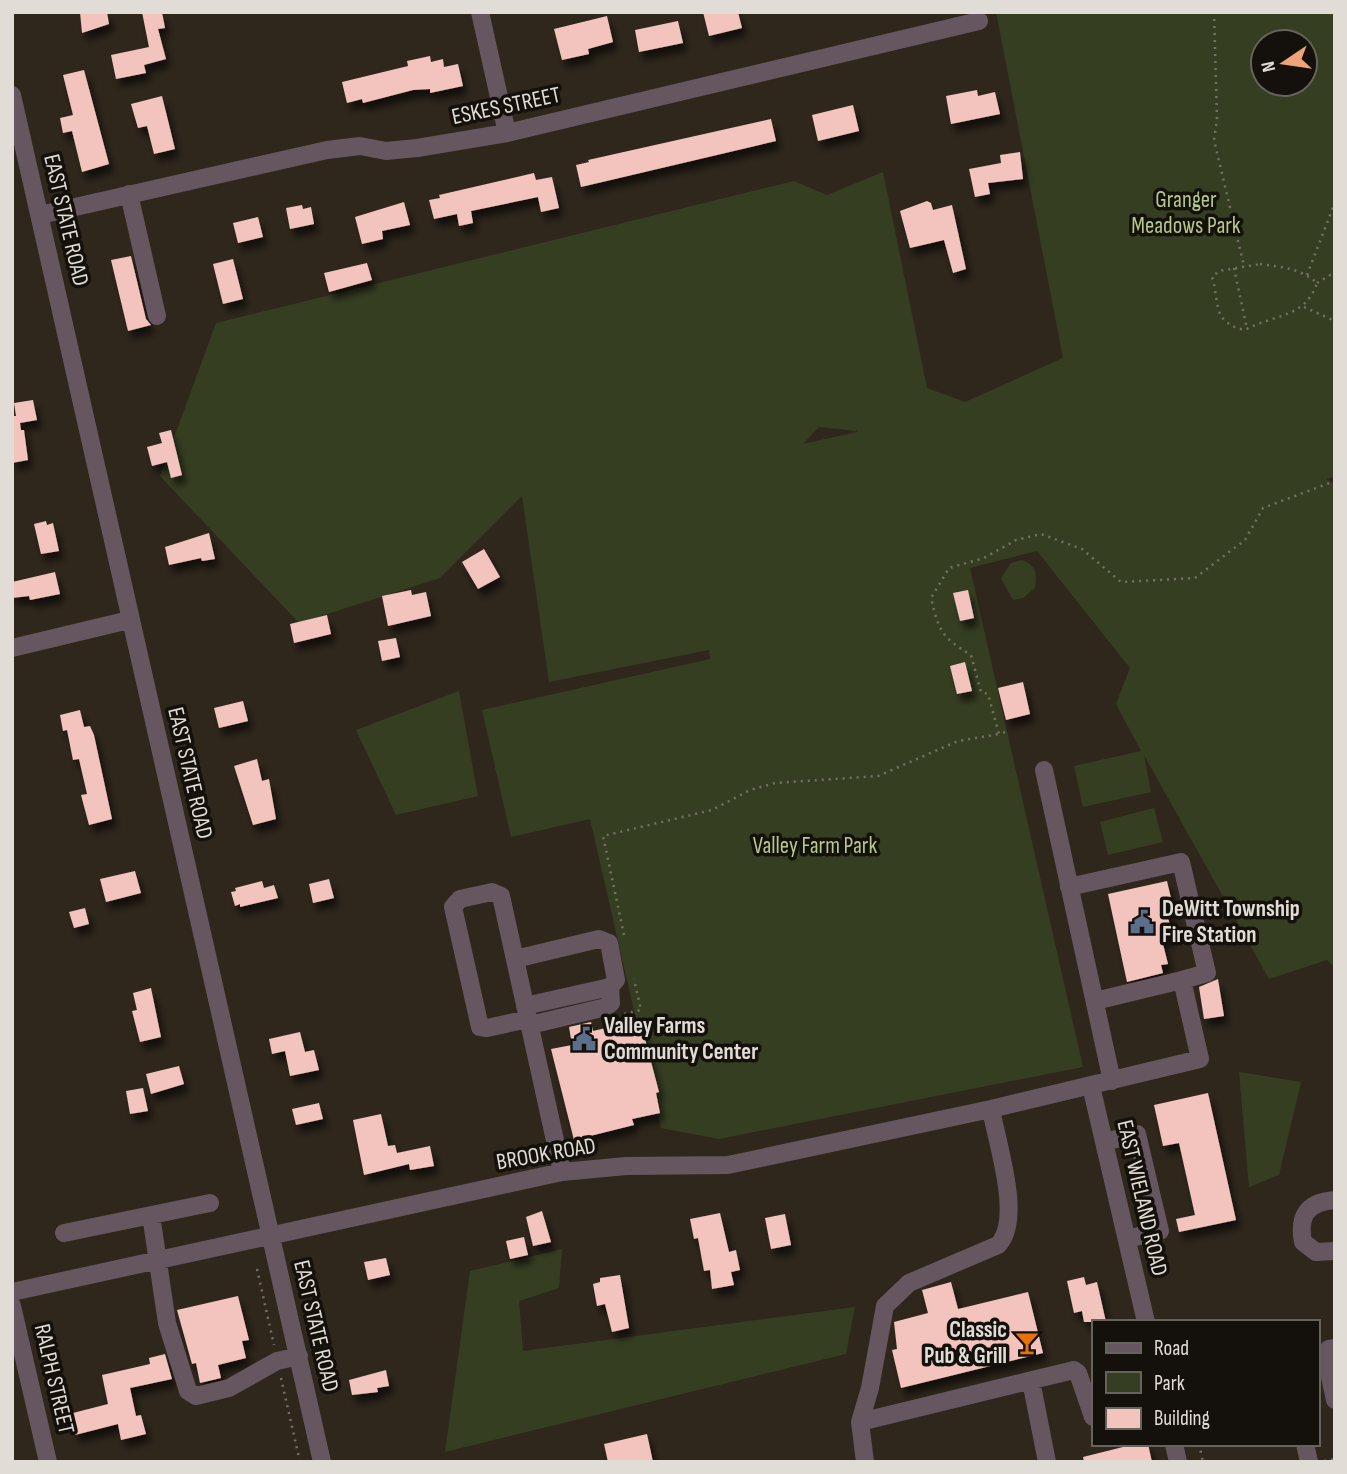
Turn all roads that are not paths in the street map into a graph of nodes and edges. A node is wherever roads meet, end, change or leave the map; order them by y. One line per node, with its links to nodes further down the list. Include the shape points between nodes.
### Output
1 (480, 12): 4 (street)
2 (979, 22): 4 (street, ESKES STREET)
3 (12, 95): 6 (street, EAST STATE ROAD)
4 (507, 133): 5 (street, ESKES STREET, via 386,151 360,146 327,150)
5 (129, 194): 6 (street, ESKES STREET); 7 (street)
6 (40, 215): 8 (street, EAST STATE ROAD)
7 (158, 316)
8 (130, 620): 9 (street); 25 (street, EAST STATE ROAD)
9 (12, 648)
10 (1044, 770): 11 (street)
11 (1069, 887): 13 (street, via 1181,862 1206,973); 14 (street)
12 (515, 959): 15 (street); 15 (street, via 598,939 609,943 616,979 610,986 611,1003); 15 (street, via 501,896 492,892 460,899 453,908 480,1027)
13 (1182, 980): 14 (street); 16 (street, BROOK ROAD, via 1200,1059)
14 (1095, 1001): 16 (street)
15 (528, 1017): 20 (street)
16 (1112, 1081): 17 (street, BROOK ROAD)
17 (1091, 1086): 18 (street, BROOK ROAD); 19 (street, EAST WIELAND ROAD)
18 (991, 1109): 20 (street, BROOK ROAD, via 728,1165); 37 (street, via 1010,1216 1006,1237 998,1245 909,1283 885,1306)
19 (1104, 1142): 26 (street, EAST WIELAND ROAD); 26 (street, via 1137,1134 1160,1231)
20 (562, 1172): 25 (street, BROOK ROAD)
21 (1335, 1200): 27 (street, via 1308,1209 1300,1225 1303,1242 1316,1252)
22 (210, 1203): 23 (street)
23 (150, 1215): 24 (street); 28 (street)
24 (65, 1233)
25 (271, 1236): 28 (street, BROOK ROAD); 33 (street, EAST STATE ROAD)
26 (1126, 1239): 31 (street, EAST WIELAND ROAD)
27 (1335, 1251)
28 (160, 1261): 29 (street, BROOK ROAD); 33 (street, via 167,1324 188,1391 196,1396 229,1388 277,1361)
29 (12, 1292)
30 (12, 1307): 38 (street, RALPH STREET)
31 (1146, 1320)
32 (1335, 1348): 35 (street, via 1329,1349 1327,1363)
33 (299, 1356): 39 (street, EAST STATE ROAD)
34 (1031, 1381): 36 (street, via 1074,1370); 37 (street); 41 (street)
35 (1335, 1399)
36 (1092, 1414)
37 (860, 1422): 40 (street)
38 (48, 1462)
39 (323, 1462)
40 (866, 1462)
41 (1047, 1462)

